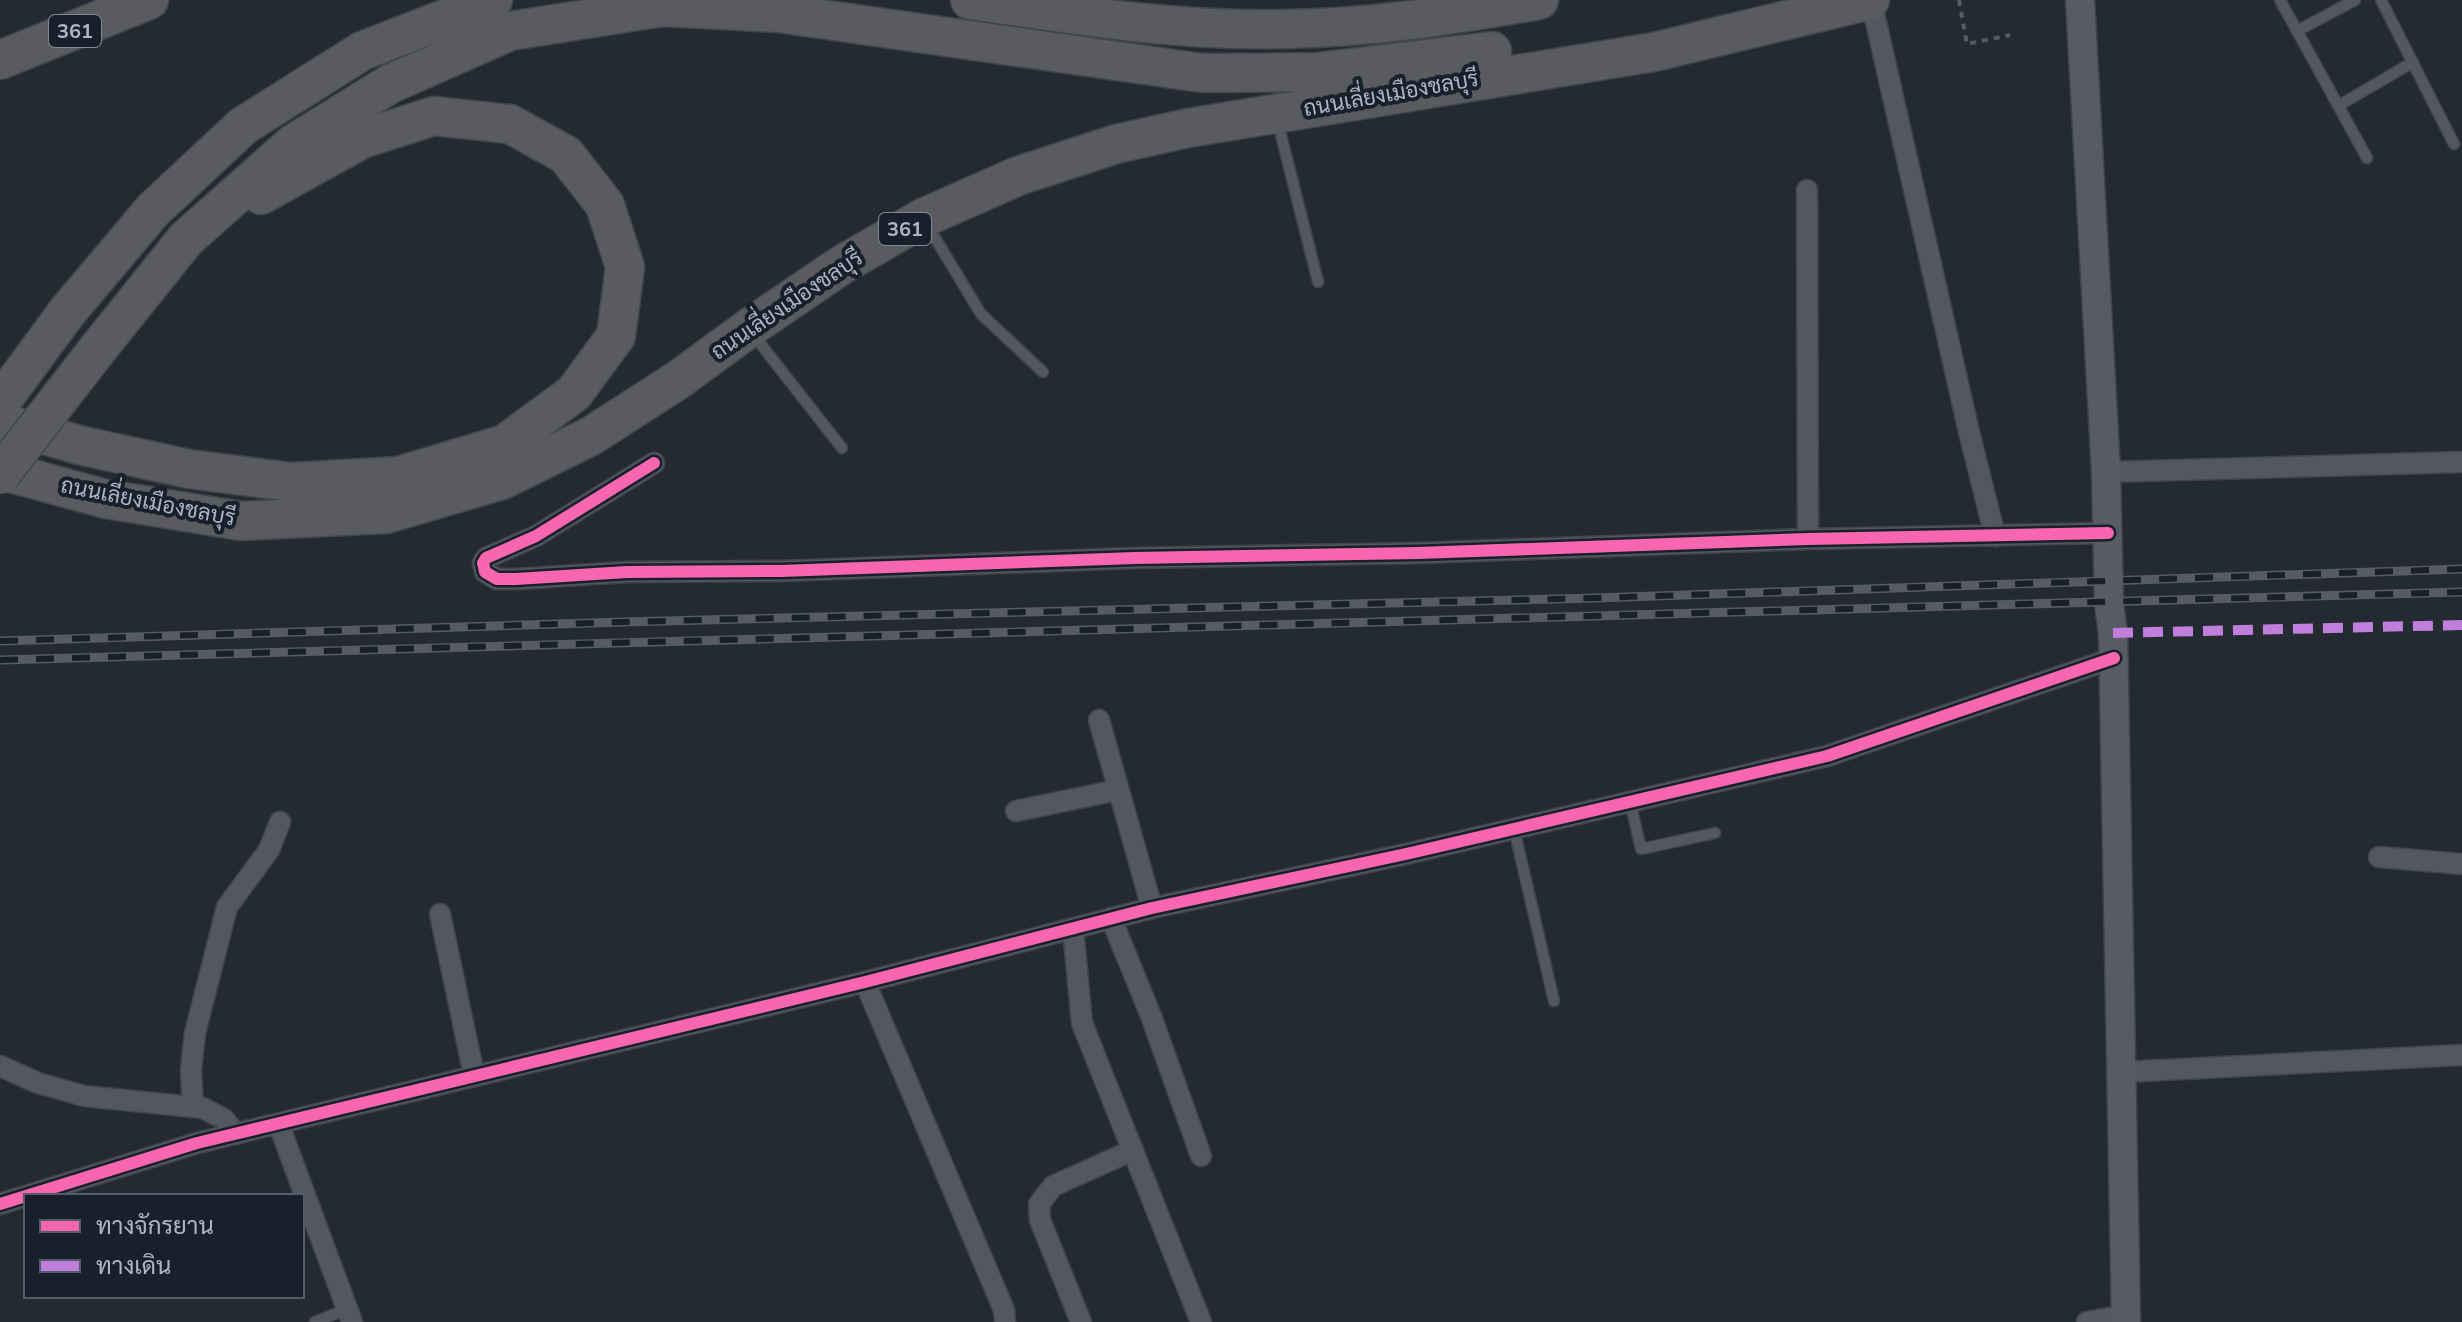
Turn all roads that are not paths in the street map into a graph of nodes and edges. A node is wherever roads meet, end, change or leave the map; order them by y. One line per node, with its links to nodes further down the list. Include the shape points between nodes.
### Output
1 (149, 0): 11 (highway, 361)
2 (493, 0): 23 (highway, via 362,51 243,126 153,210 67,312)
3 (970, 0): 4 (highway, via 1192,27 1285,29 1369,25)
4 (1539, 0)
5 (2080, 0): 29 (street)
6 (2280, 0): 10 (lane)
7 (2355, 0): 10 (lane)
8 (2381, 0): 12 (lane)
9 (1860, 2): 14 (highway, ถนนเลี่ยงเมืองชลบุรี / 361, via 1654,52); 19 (highway, via 1396,64 1230,73 778,13 663,7 510,31 390,84 293,144); 31 (street)
10 (2297, 31): 13 (lane)
11 (0, 60)
12 (2413, 62): 13 (lane); 15 (lane)
13 (2338, 106): 16 (lane)
14 (1276, 113): 18 (highway, ถนนเลี่ยงเมืองชลบุรี / 361, via 1116,144 1018,176); 20 (lane)
15 (2454, 144)
16 (2367, 158)
17 (1807, 190): 32 (street)
18 (923, 218): 21 (highway, ถนนเลี่ยงเมืองชลบุรี / 361); 22 (lane, via 981,314)
19 (186, 239): 24 (highway, via 362,139 434,116 510,124 566,155 605,205 625,267 616,336 574,393 505,444 399,476 291,482 189,469); 28 (highway, bridge)
20 (1318, 282)
21 (749, 328): 25 (lane); 28 (highway, ถนนเลี่ยงเมืองชลบุรี / 361, via 591,436 502,480 386,514 241,521 106,499)
22 (1043, 372)
23 (0, 403)
24 (0, 422)
25 (842, 448)
26 (2462, 462): 29 (street)
27 (654, 463): 32 (street, via 536,536 486,558 485,572 497,579 516,579)
28 (0, 472)
29 (2106, 472): 30 (street)
30 (2108, 533): 31 (street); 33 (street)
31 (1995, 536): 32 (street)
32 (1808, 539)
33 (2114, 658): 36 (street, via 1827,756); 51 (street)
34 (1099, 720): 35 (street)
35 (1118, 790): 37 (street); 43 (street)
36 (1630, 801): 39 (street); 40 (lane, via 1641,849)
37 (1016, 811)
38 (280, 822): 53 (street, via 269,850 227,907 195,1033)
39 (1514, 829): 43 (street); 48 (lane)
40 (1715, 833)
41 (2379, 857): 42 (street)
42 (2462, 864)
43 (1152, 908): 45 (street)
44 (440, 914): 52 (street)
45 (1111, 918): 46 (street); 57 (street)
46 (1073, 929): 47 (street); 56 (street, via 1082,1023)
47 (865, 982): 52 (street); 64 (street)
48 (1554, 1001)
49 (2462, 1055): 51 (street)
50 (0, 1066): 53 (street, via 84,1096)
51 (2122, 1072): 62 (street)
52 (474, 1075): 54 (street)
53 (193, 1107): 55 (street, via 224,1119)
54 (279, 1125): 55 (street); 61 (street)
55 (236, 1134): 58 (street)
56 (1133, 1150): 65 (street, via 1053,1186 1039,1204 1040,1220); 66 (street)
57 (1201, 1156)
58 (32, 1194)
59 (24, 1197): 60 (street)
60 (0, 1204)
61 (350, 1316): 63 (lane)
62 (2126, 1319): 67 (street)
63 (315, 1322)
64 (1005, 1322)
65 (1081, 1322)
66 (1201, 1322)
67 (2087, 1322)

